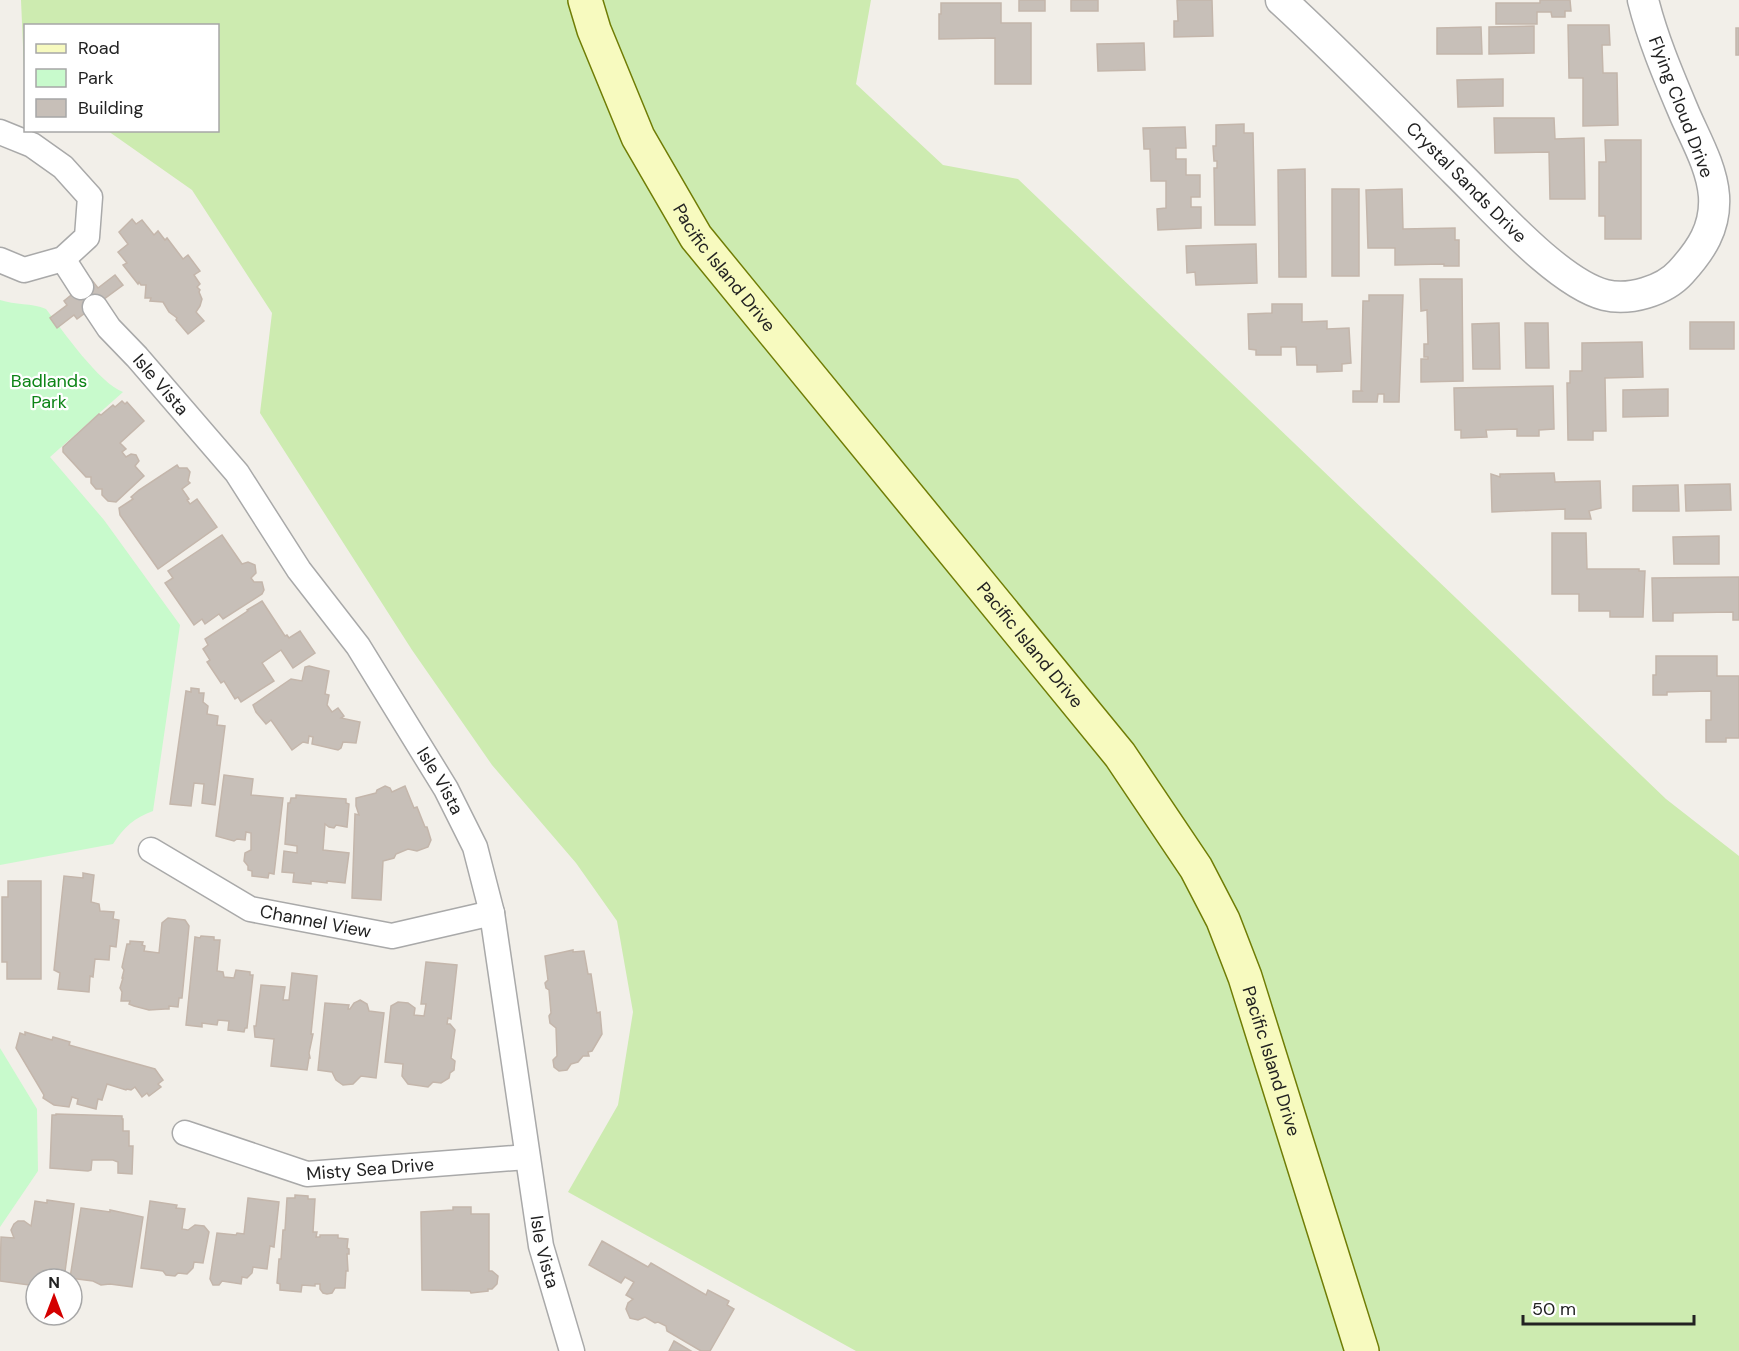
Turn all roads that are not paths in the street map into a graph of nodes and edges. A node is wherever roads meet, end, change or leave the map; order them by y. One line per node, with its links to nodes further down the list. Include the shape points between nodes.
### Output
1 (585, 0): 15 (main road, Pacific Island Drive, via 638,137 696,237 1120,754 1196,868 1223,920 1245,977)
2 (1281, 0): 7 (street, Crystal Sands Drive, via 1531,246 1581,285 1606,296 1632,296 1649,292)
3 (1643, 0): 7 (street, Flying Cloud Drive, via 1667,73 1707,166 1714,195 1713,219 1700,250)
4 (0, 132): 5 (street, via 32,145 63,167 90,197 87,237)
5 (63, 259): 6 (street, via 24,270); 8 (street)
6 (0, 260)
7 (1678, 276)
8 (81, 286)
9 (95, 307): 11 (street, Isle Vista, via 109,328 237,473 299,570 358,646 446,789 475,847)
10 (151, 850): 11 (street, Channel View, via 250,909 392,936)
11 (492, 913): 13 (street, Isle Vista)
12 (185, 1133): 13 (street, Misty Sea Drive, via 308,1174)
13 (527, 1157): 14 (street, Isle Vista, via 541,1246)
14 (572, 1351)
15 (1362, 1351)

